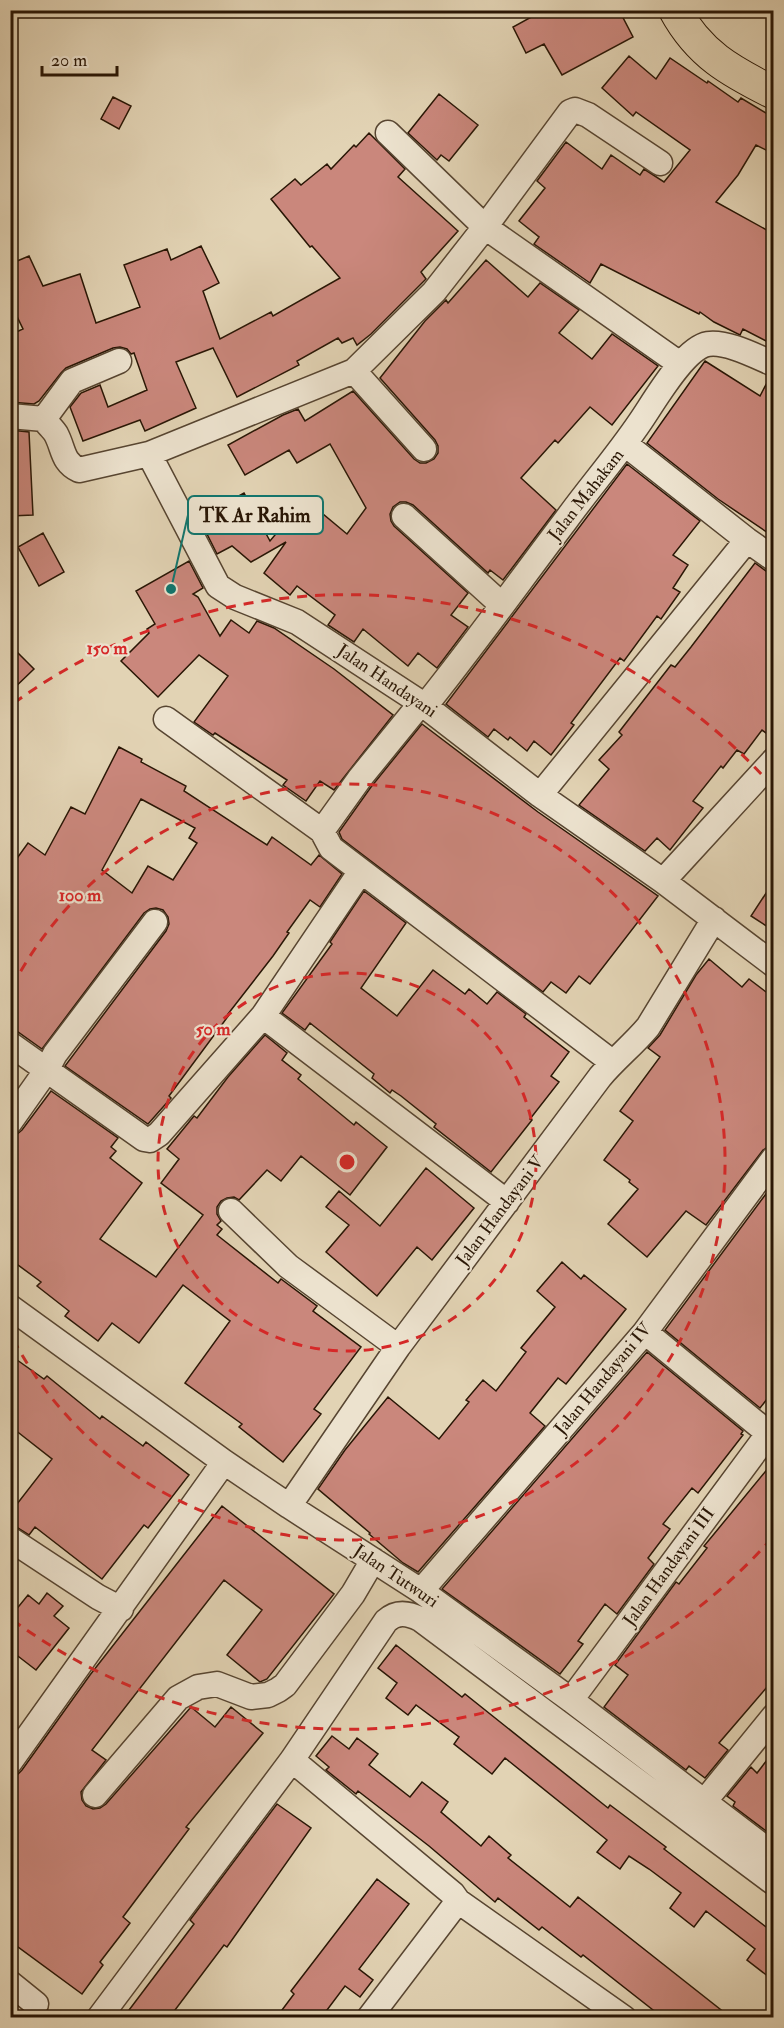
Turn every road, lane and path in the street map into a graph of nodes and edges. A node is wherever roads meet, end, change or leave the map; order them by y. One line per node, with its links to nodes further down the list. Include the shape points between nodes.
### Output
1 (675, 10): 2 (main road, via 684,28 716,62)
2 (774, 93)
3 (388, 133): 5 (street)
4 (660, 163): 5 (street, via 588,115 574,110)
5 (485, 227): 7 (street); 9 (street, via 434,292)
6 (119, 361): 11 (street, via 72,381)
7 (680, 364): 8 (street, Jalan Mahakam, via 707,344 738,350); 12 (street, Jalan Mahakam)
8 (774, 364)
9 (354, 371): 13 (street); 14 (street)
10 (10, 416): 11 (street)
11 (44, 419): 14 (street, via 56,435 65,459 78,470)
12 (625, 444): 16 (street); 18 (street, Jalan Mahakam)
13 (424, 449)
14 (149, 453): 19 (street, Jalan Handayani, via 218,586 297,622)
15 (404, 516): 18 (street)
16 (747, 540): 17 (street); 22 (street)
17 (774, 558)
18 (502, 605): 19 (street, Jalan Mahakam, via 476,643)
19 (423, 704): 22 (street, Jalan Handayani); 23 (street, Jalan Mahakam, via 360,778)
20 (166, 719): 23 (street)
21 (774, 760): 25 (street)
22 (540, 795): 25 (street, Jalan Handayani)
23 (322, 831): 24 (street, via 331,848)
24 (361, 871): 29 (street); 31 (street)
25 (663, 881): 26 (street, Jalan Handayani)
26 (714, 919): 28 (street, Jalan Handayani); 31 (street, Jalan Handayani V, via 648,1027)
27 (155, 922): 32 (street)
28 (774, 965)
29 (263, 1016): 32 (street, via 150,1140); 35 (street)
30 (10, 1044): 32 (street)
31 (612, 1062): 35 (street, Jalan Handayani V)
32 (46, 1071): 33 (street)
33 (10, 1122)
34 (774, 1158): 38 (street, Jalan Handayani IV)
35 (507, 1202): 39 (street, Jalan Handayani V)
36 (231, 1211): 39 (street, via 288,1266)
37 (10, 1307): 41 (street, Jalan Tutwuri)
38 (645, 1332): 40 (street, Jalan Handayani III); 45 (street, Jalan Handayani IV)
39 (398, 1347): 42 (street, Jalan Handayani V)
40 (771, 1430): 47 (street, Jalan Handayani III)
41 (224, 1462): 42 (street, Jalan Tutwuri); 46 (street)
42 (288, 1506): 44 (street, Jalan Tutwuri)
43 (10, 1539): 46 (street)
44 (373, 1560): 45 (street, Jalan Tutwuri); 51 (street, via 285,1685 267,1695 251,1697 217,1684 189,1690)
45 (421, 1591): 47 (street, Jalan Tutwuri)
46 (121, 1609): 49 (street)
47 (571, 1700): 52 (street, Jalan Tutwuri)
48 (774, 1716): 52 (street)
49 (11, 1759)
50 (292, 1760): 54 (street, via 386,1621 408,1613); 55 (street); 58 (street)
51 (95, 1795)
52 (704, 1802): 53 (street, Jalan Tutwuri)
53 (774, 1855)
54 (774, 1883)
55 (458, 1901): 59 (street); 60 (street)
56 (10, 1983): 57 (street)
57 (36, 2004)
58 (99, 2018)
59 (369, 2018)
60 (624, 2018)

